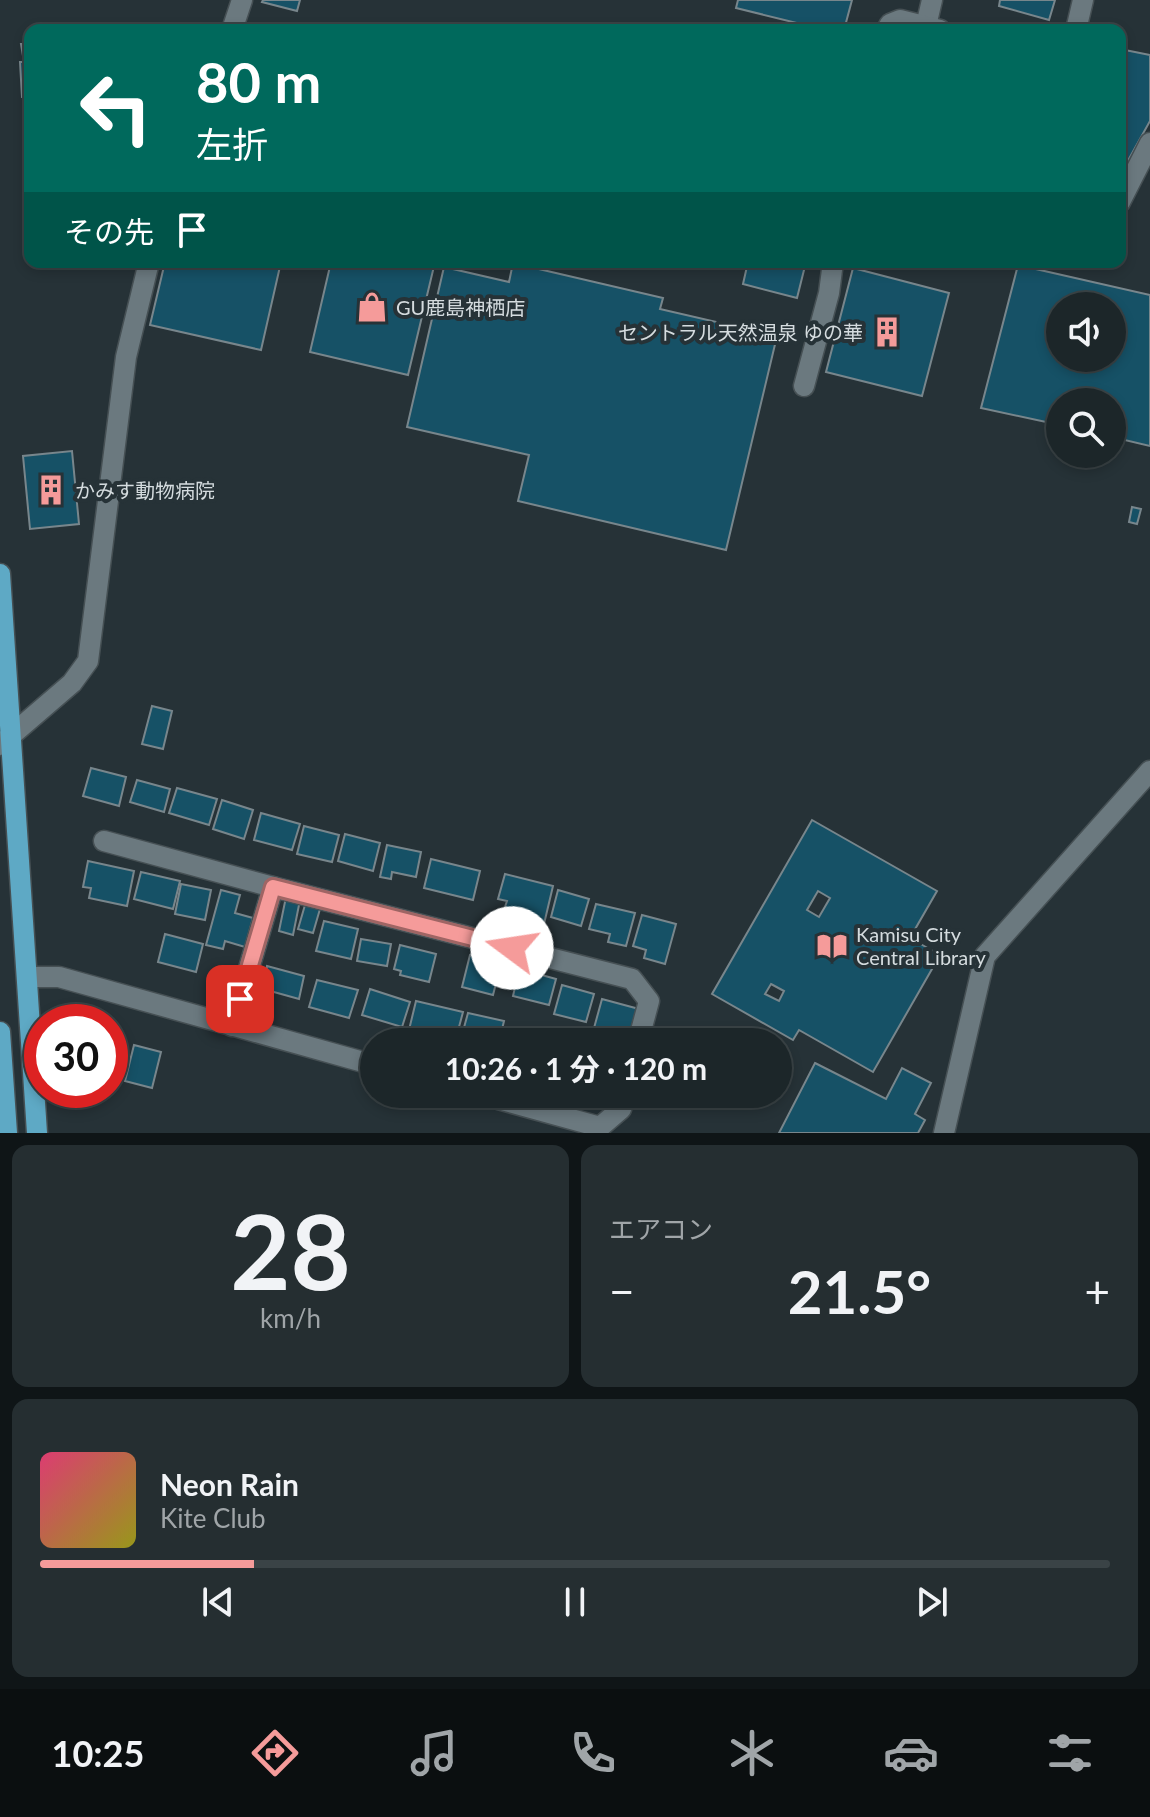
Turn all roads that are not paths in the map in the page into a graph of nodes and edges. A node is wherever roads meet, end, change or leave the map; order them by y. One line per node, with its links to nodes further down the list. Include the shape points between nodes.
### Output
1 (932, 0): 7 (street)
2 (1083, 0): 8 (street)
3 (237, 1): 4 (street)
4 (233, 24)
5 (890, 24): 6 (street)
6 (916, 24)
7 (933, 24)
8 (1077, 24)
9 (1150, 143): 10 (street)
10 (1126, 190)
11 (148, 268): 15 (street, via 126,357 88,661 72,683)
12 (832, 268): 13 (street)
13 (804, 386)
14 (0, 574): 15 (main road)
15 (6, 739): 19 (main road)
16 (1150, 771): 28 (street, via 985,956)
17 (104, 841): 18 (street)
18 (273, 887): 20 (street); 21 (street, via 632,979 649,1001)
19 (28, 977): 20 (street, via 59,977); 27 (main road)
20 (232, 1026): 23 (street)
21 (642, 1028)
22 (0, 1032): 26 (main road)
23 (360, 1061)
24 (531, 1108): 25 (street, via 600,1127)
25 (621, 1108)
26 (7, 1133)
27 (37, 1133)
28 (944, 1133)

